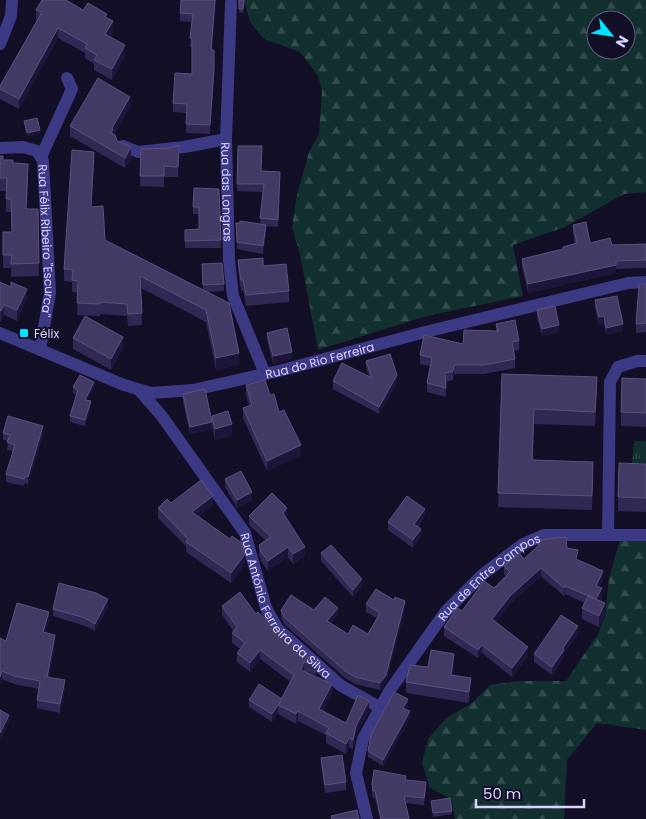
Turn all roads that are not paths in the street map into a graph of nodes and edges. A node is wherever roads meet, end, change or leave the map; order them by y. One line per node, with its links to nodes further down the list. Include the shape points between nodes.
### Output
1 (12, 0): 3 (street, via 11,16)
2 (231, 3): 5 (street, Rua das Longras)
3 (0, 44)
4 (66, 78): 8 (street, Rua Félix Ribeiro "Escurca", via 72,89)
5 (226, 139): 6 (street, via 138,152); 13 (street, Rua das Longras, via 229,260 234,296)
6 (123, 146)
7 (0, 148): 8 (street, via 23,147 37,151)
8 (41, 157): 11 (street, Rua Félix Ribeiro "Escurca", via 50,293)
9 (646, 282): 13 (street, Rua do Rio Ferreira, via 425,332)
10 (0, 333): 11 (street, Rua do Rio Ferreira)
11 (40, 350): 14 (street, Rua do Rio Ferreira)
12 (646, 360): 15 (street, via 618,367 610,382)
13 (265, 374): 14 (street, Rua do Rio Ferreira, via 193,390 151,393)
14 (140, 390): 17 (street, Rua António Ferreira da Silva, via 245,534 266,608 278,629 340,686)
15 (608, 534): 16 (street, Rua de Entre Campos); 17 (street, Rua de Entre Campos, via 544,535 522,544 482,575 446,611)
16 (646, 535)
17 (379, 707): 18 (street, via 363,739 356,773)
18 (367, 819)

